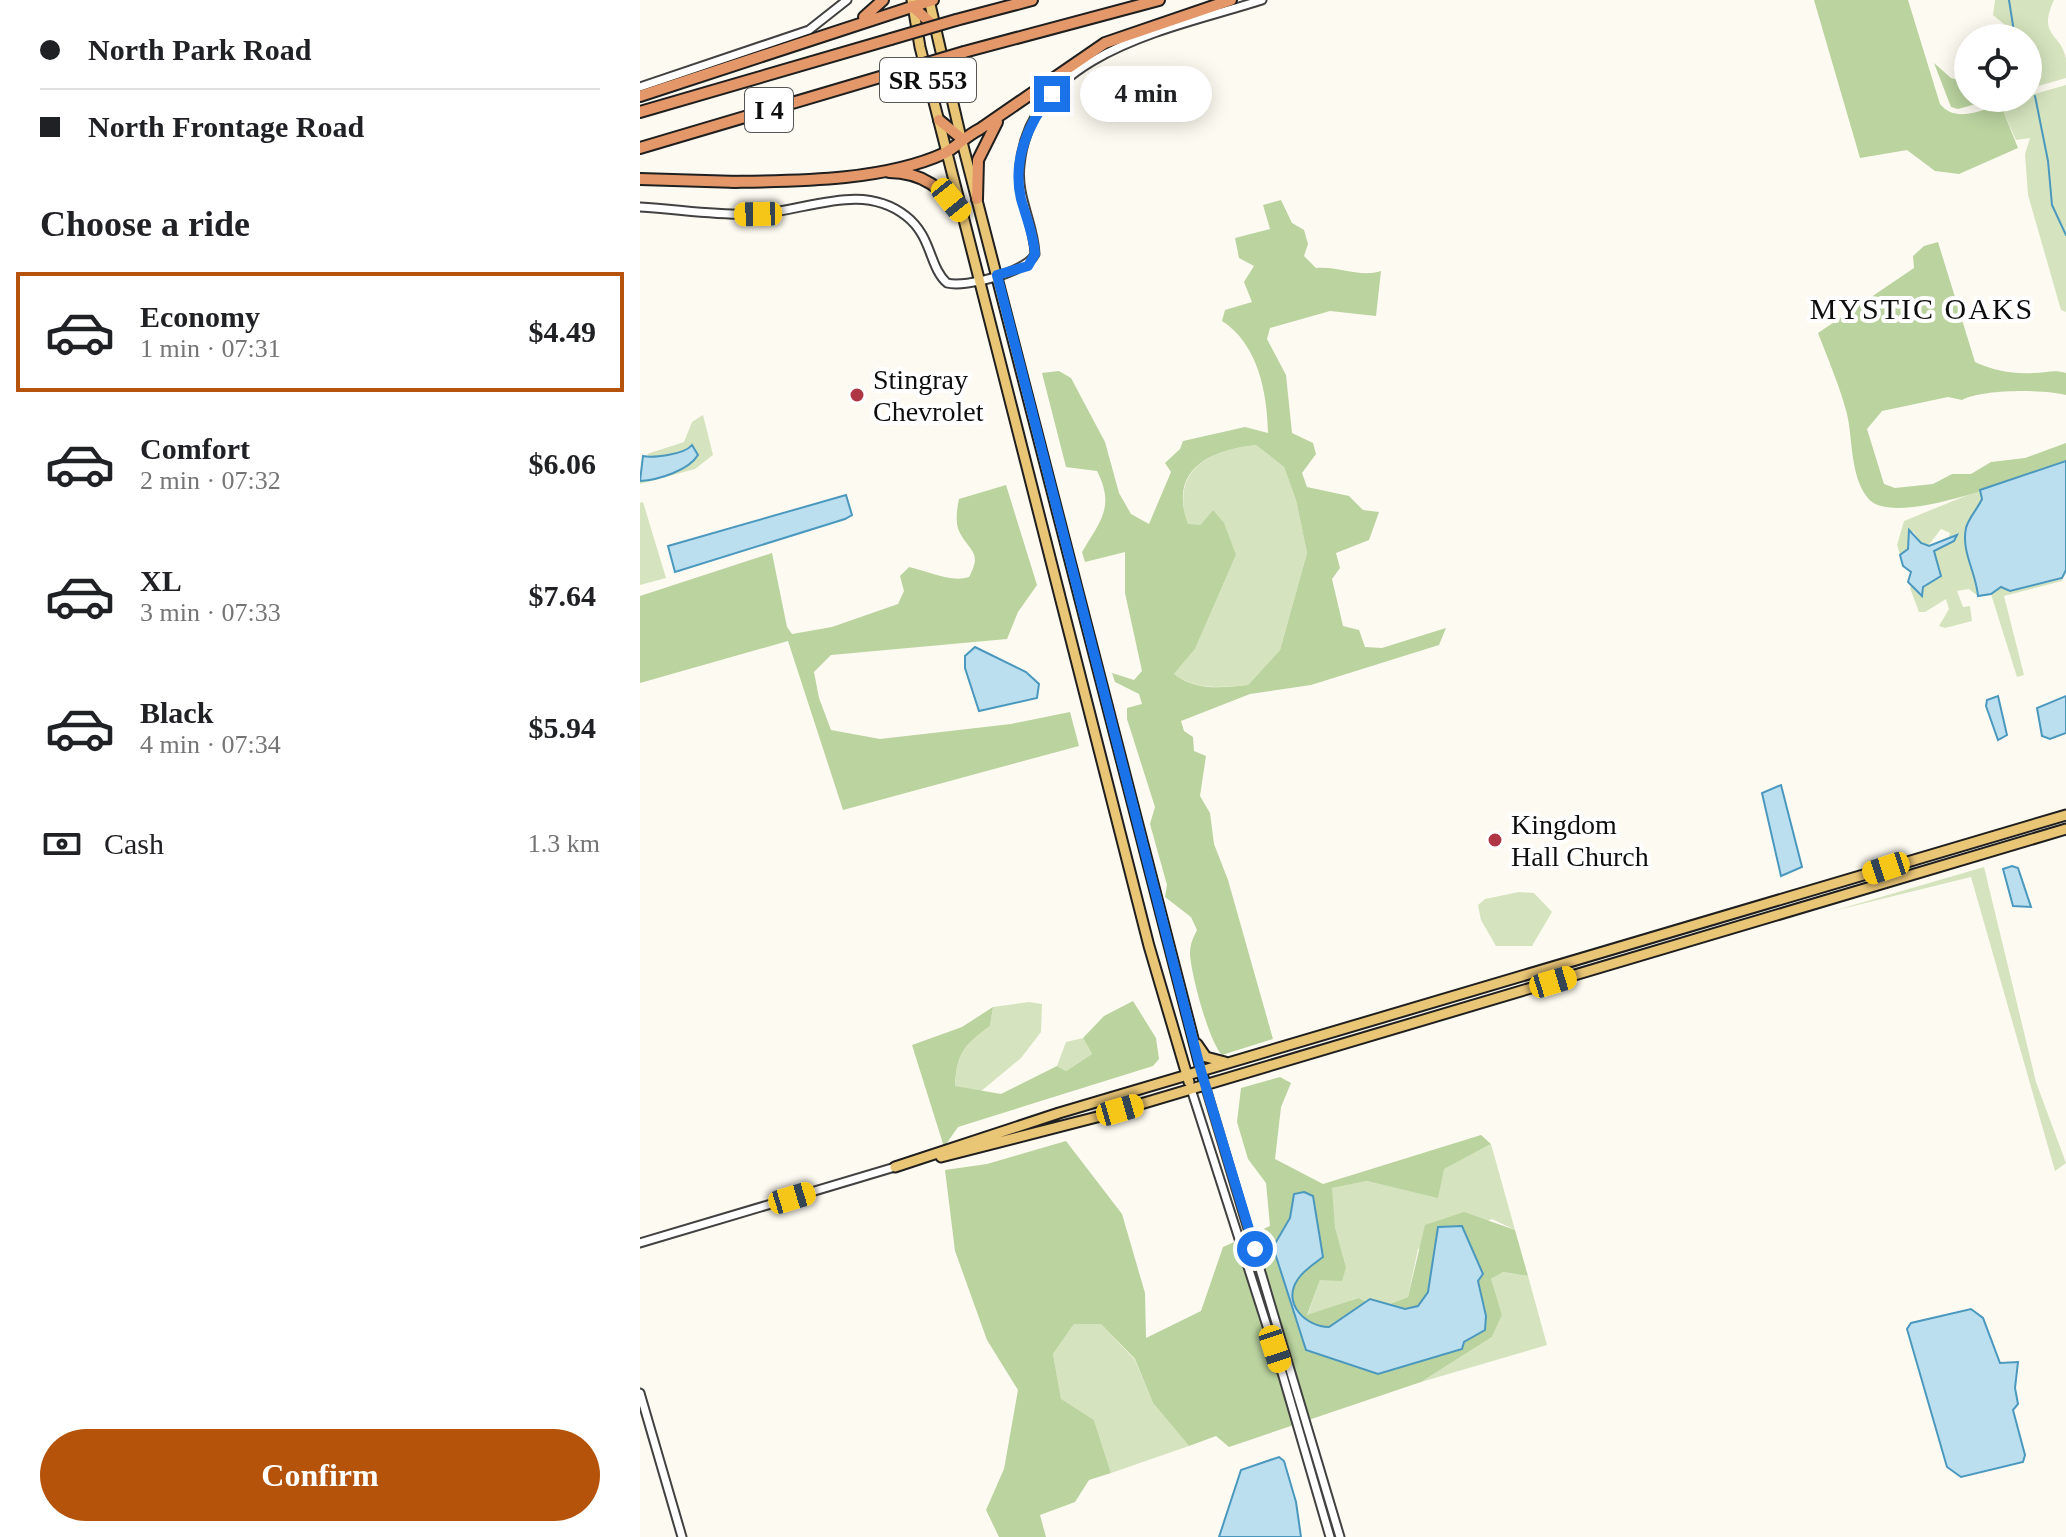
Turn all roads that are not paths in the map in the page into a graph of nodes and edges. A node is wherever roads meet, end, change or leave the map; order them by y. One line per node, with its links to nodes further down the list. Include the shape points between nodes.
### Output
1 (847, 0): 11 (street, via 809,30)
2 (883, 0): 9 (highway)
3 (930, 0): 8 (highway); 10 (main road, SR 553)
4 (1032, 0): 13 (highway, I 4, bridge)
5 (1159, 0): 17 (highway, I 4, bridge)
6 (1231, 0): 14 (highway, via 1105,43)
7 (1262, 0): 24 (street, via 1107,52 1060,86 1030,127 1020,164 1020,191 1035,254 1028,266)
8 (912, 3): 9 (highway); 10 (highway); 15 (main road, SR 553)
9 (854, 23): 12 (highway)
10 (933, 25): 16 (main road, SR 553)
11 (640, 87)
12 (640, 96)
13 (640, 112)
14 (1004, 113): 16 (highway); 21 (highway, via 982,148)
15 (939, 120): 16 (highway); 18 (main road, SR 553)
16 (961, 138): 18 (highway); 21 (main road, SR 553)
17 (640, 148)
18 (947, 152): 20 (highway, via 846,176); 23 (main road, SR 553)
19 (640, 179): 20 (highway)
20 (732, 182): 23 (highway, via 799,184 906,173 942,190)
21 (977, 199): 24 (main road, SR 553)
22 (640, 207): 25 (street, via 758,214 850,198 872,200 897,210 921,230 947,283)
23 (963, 214): 25 (main road, SR 553)
24 (997, 275): 25 (street); 28 (main road)
25 (980, 280): 31 (main road, via 1149,946)
26 (2066, 815): 29 (main road)
27 (2066, 829): 32 (main road)
28 (1191, 1034): 29 (main road, via 1209,1060); 30 (main road)
29 (1233, 1062): 30 (main road)
30 (1201, 1071): 31 (main road); 32 (main road)
31 (1187, 1076): 33 (main road); 34 (main road)
32 (1205, 1085): 33 (main road); 39 (street)
33 (1191, 1089): 34 (main road); 38 (street)
34 (895, 1167): 35 (street)
35 (640, 1243)
36 (640, 1393): 37 (street)
37 (682, 1537)
38 (1330, 1537)
39 (1340, 1537)

